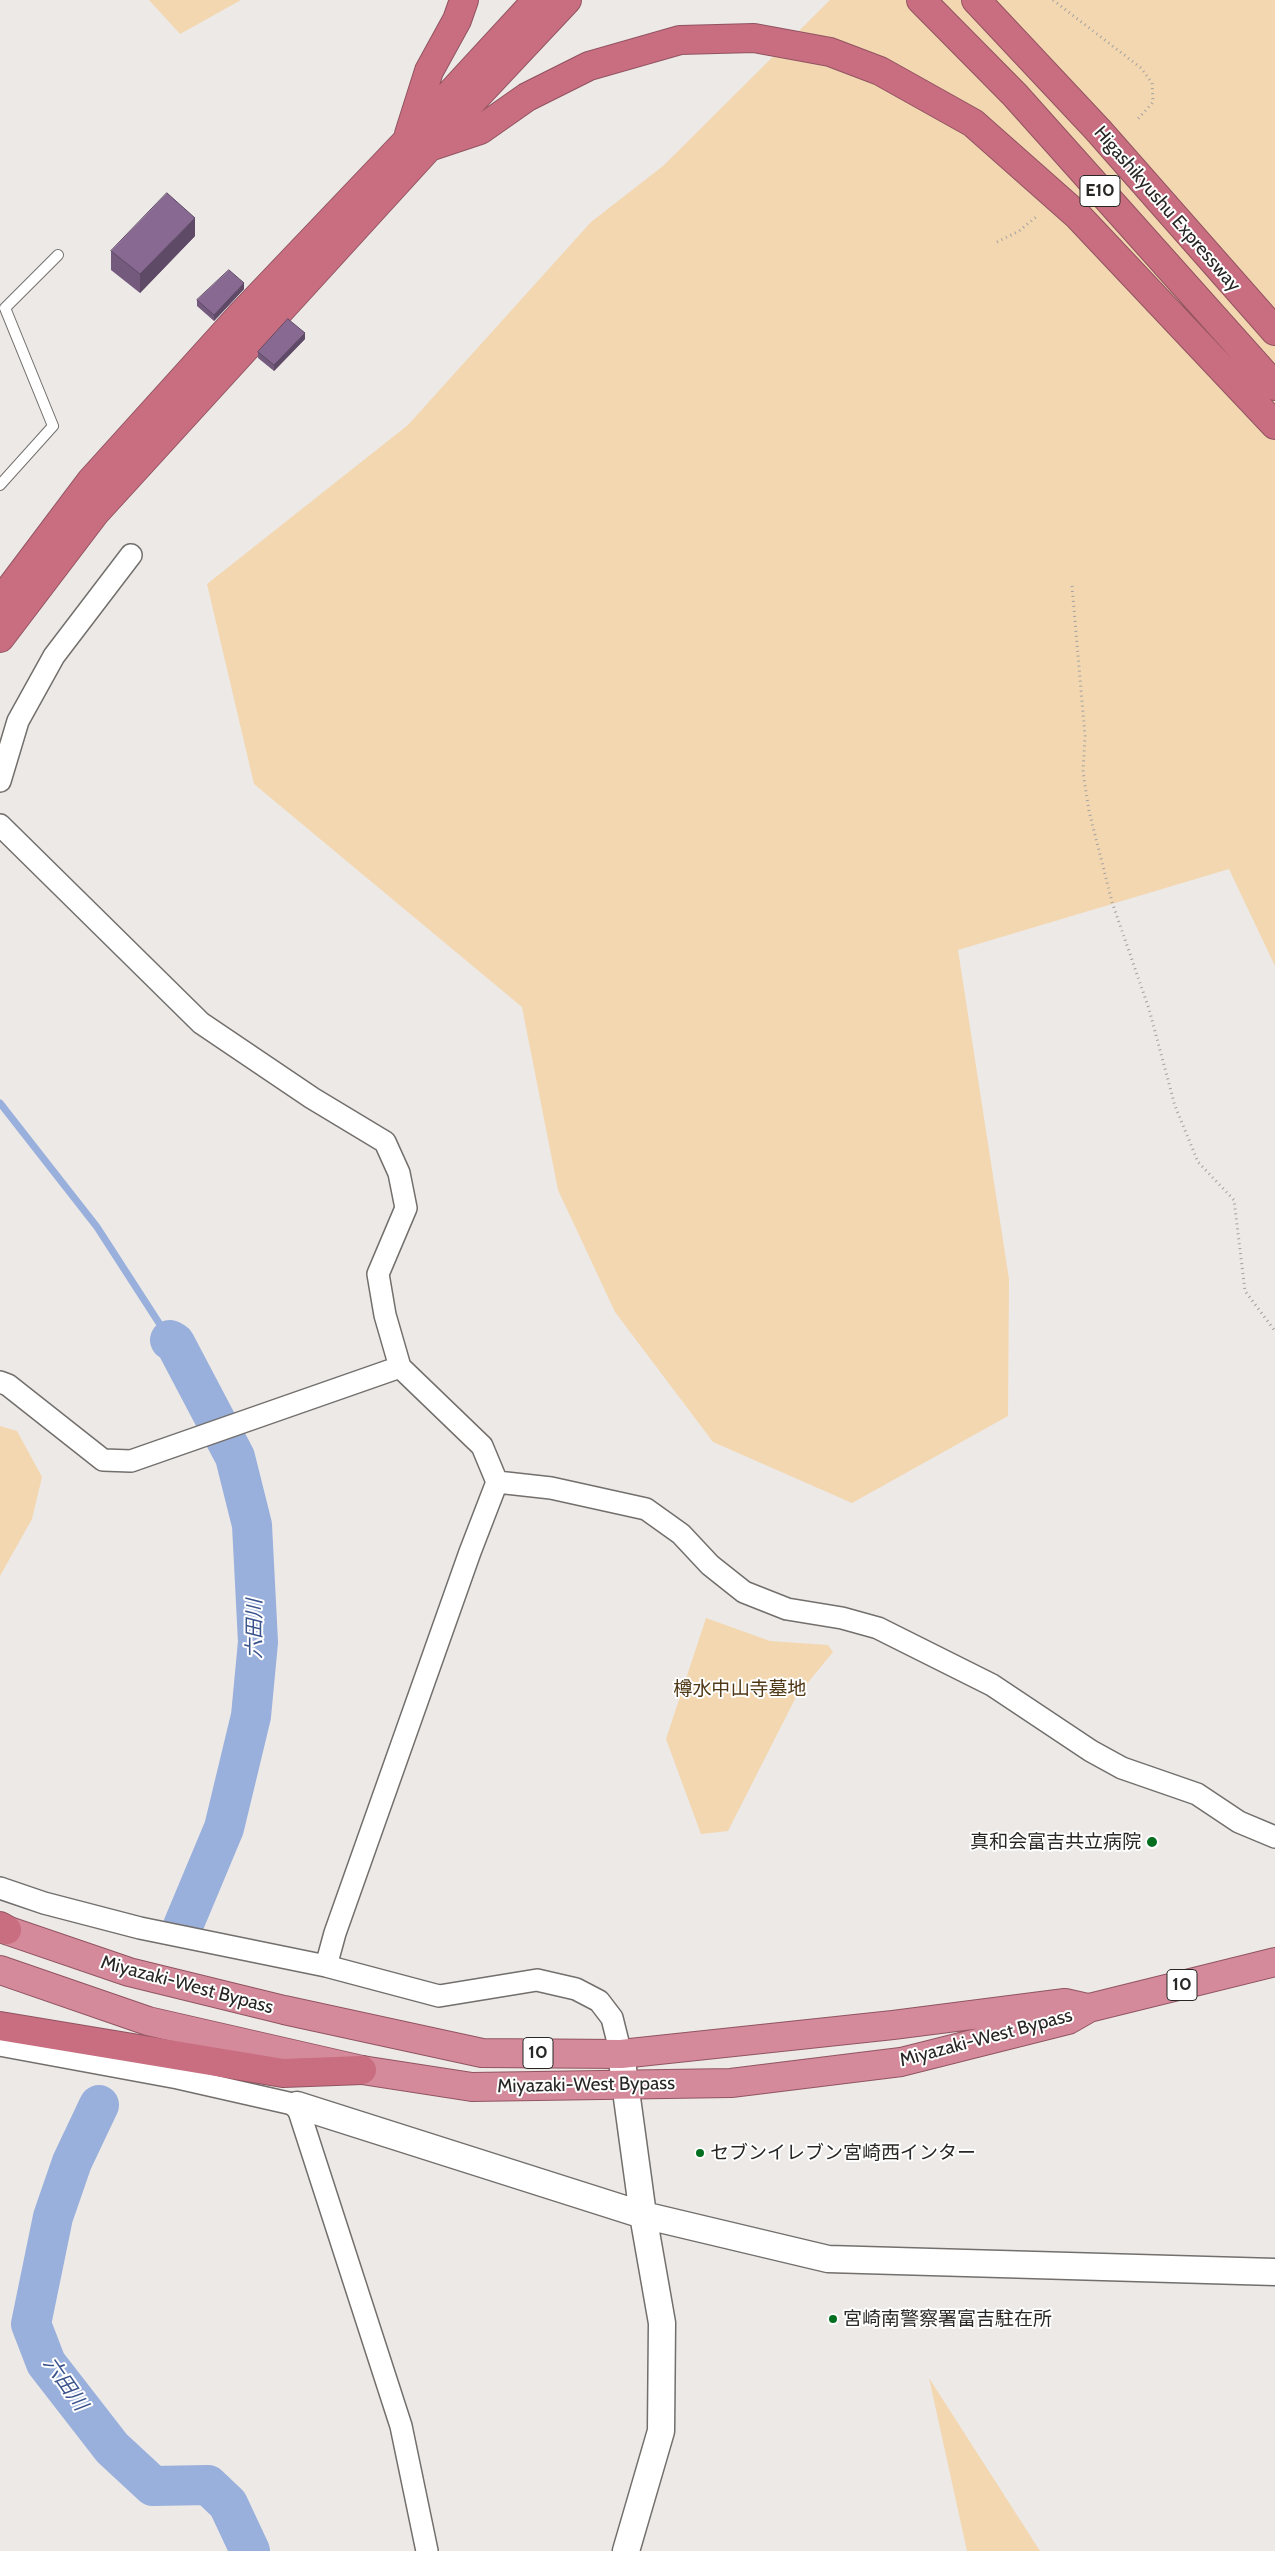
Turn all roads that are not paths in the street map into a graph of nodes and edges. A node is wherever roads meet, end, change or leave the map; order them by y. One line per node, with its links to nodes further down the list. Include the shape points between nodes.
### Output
1 (464, 0): 6 (highway, via 457,20 429,71)
2 (537, 0): 6 (highway)
3 (567, 0): 6 (highway)
4 (921, 0): 9 (highway, Higashikyushu Expressway / E10, via 1015,95)
5 (976, 0): 8 (highway, Higashikyushu Expressway / E10, via 1098,130)
6 (418, 145): 10 (highway, via 480,130 527,98 589,66 680,40 754,38 830,52 880,71 973,123 1076,215); 13 (highway, via 242,314 91,482); 14 (highway, via 95,513)
7 (58, 255): 11 (lane, via 4,308 53,426)
8 (1275, 331)
9 (1275, 386)
10 (1275, 425)
11 (0, 486)
12 (131, 554): 15 (street, via 54,656 18,721)
13 (0, 602)
14 (0, 638)
15 (0, 781)
16 (0, 825): 17 (street, via 201,1023 312,1098 386,1142 406,1208 378,1274 384,1315)
17 (400, 1367): 18 (street, via 130,1462 103,1460); 19 (street, via 482,1446)
18 (0, 1382)
19 (497, 1482): 20 (street, via 552,1488 646,1509 681,1534 710,1565 744,1592 787,1609 878,1628 992,1685 1122,1768 1197,1794 1240,1822); 24 (street, via 364,1850)
20 (1275, 1837)
21 (0, 1888): 24 (street, via 140,1928)
22 (2, 1928): 29 (highway, Miyazaki-West Bypass / 10, via 129,1972 482,2053)
23 (1275, 1962): 26 (highway, 10)
24 (326, 1966): 29 (street, via 439,1996 537,1980 576,1989 599,2001 612,2018)
25 (0, 1970): 30 (highway, Miyazaki-West Bypass / 10, via 148,2021)
26 (1088, 2008): 29 (highway, Miyazaki-West Bypass / 10, via 1065,2003); 31 (highway, Miyazaki-West Bypass / 10, via 1068,2020 901,2062 732,2083)
27 (0, 2026): 30 (highway, via 283,2073)
28 (0, 2045): 32 (street, via 178,2078)
29 (621, 2054): 31 (street)
30 (362, 2070): 31 (highway, Miyazaki-West Bypass / 10, via 472,2086)
31 (626, 2086): 33 (street)
32 (297, 2105): 33 (street); 35 (street, via 401,2426)
33 (643, 2216): 34 (street, via 828,2260); 36 (street, via 662,2322 661,2431)
34 (1275, 2272)
35 (427, 2551)
36 (626, 2551)

